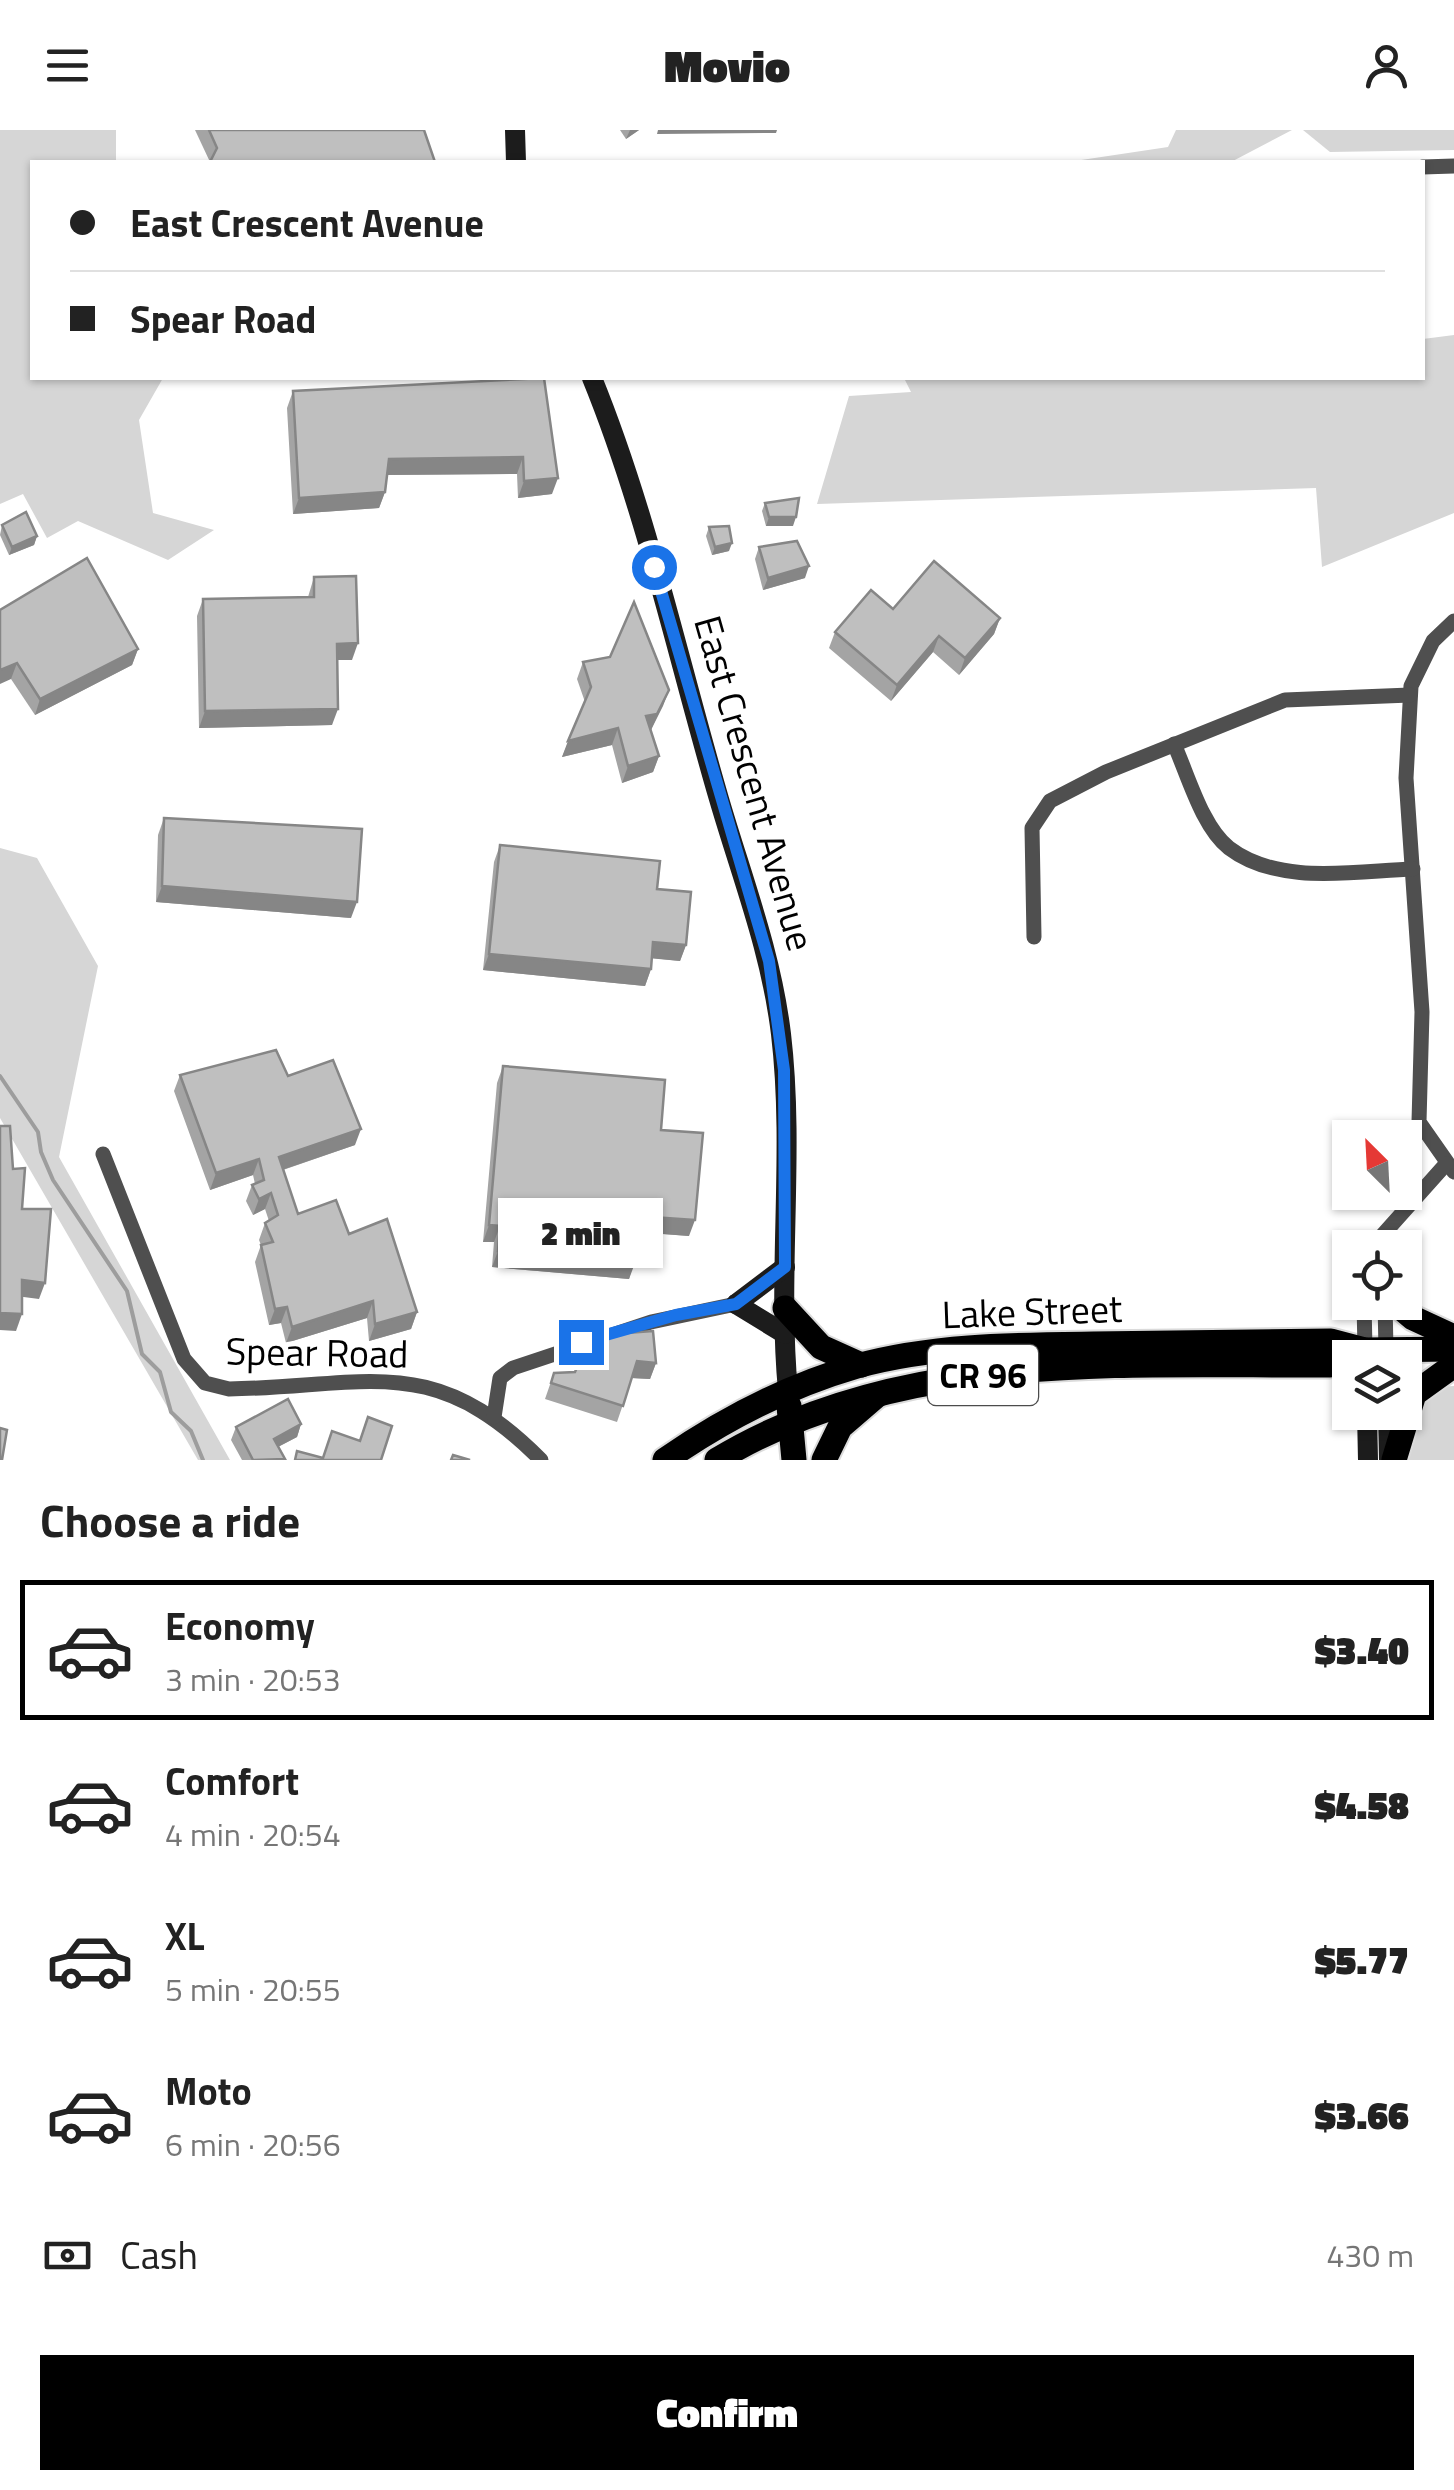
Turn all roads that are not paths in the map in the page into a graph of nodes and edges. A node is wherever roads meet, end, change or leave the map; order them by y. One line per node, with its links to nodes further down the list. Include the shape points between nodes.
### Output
1 (515, 130): 2 (street)
2 (516, 160)
3 (1425, 166): 4 (street)
4 (1454, 166)
5 (593, 380): 14 (street, East Crescent Avenue, via 764,937 784,1070)
6 (1454, 621): 7 (street, via 1433,641)
7 (1410, 695): 8 (street, via 1286,700); 9 (street, via 1406,778)
8 (1174, 744): 9 (street, via 1228,848 1300,873); 10 (street, via 1050,802 1032,828)
9 (1414, 870): 12 (street, via 1422,1012 1419,1122)
10 (1034, 937)
11 (103, 1154): 27 (street, Spear Road, via 184,1359 205,1383 229,1389 417,1383)
12 (1450, 1168): 13 (street)
13 (1385, 1230)
14 (785, 1267): 15 (street); 17 (street, East Crescent Avenue)
15 (736, 1304): 17 (street); 27 (street, via 634,1327 513,1368 500,1378)
16 (1417, 1320): 18 (main road)
17 (785, 1321): 23 (main road, via 830,1354); 26 (street, East Crescent Avenue)
18 (1454, 1337)
19 (1332, 1341): 23 (main road, Lake Street / CR 96, via 1008,1346)
20 (1454, 1349): 21 (main road, Lake Street / CR 96)
21 (1422, 1351)
22 (1332, 1365): 25 (main road, Lake Street / CR 96, via 1034,1372)
23 (861, 1366): 26 (main road, Lake Street / CR 96)
24 (1454, 1366): 37 (main road, via 1414,1394)
25 (888, 1388): 28 (main road, Lake Street / CR 96); 35 (main road, via 849,1417)
26 (788, 1391): 28 (main road, East Crescent Avenue); 32 (main road, Lake Street)
27 (494, 1417): 31 (street, Spear Road)
28 (790, 1421): 33 (main road, Lake Street); 34 (main road, East Crescent Avenue)
29 (1367, 1430): 36 (street)
30 (1389, 1430): 37 (street)
31 (541, 1460)
32 (665, 1460)
33 (717, 1460)
34 (794, 1460)
35 (824, 1460)
36 (1368, 1460)
37 (1391, 1460)

